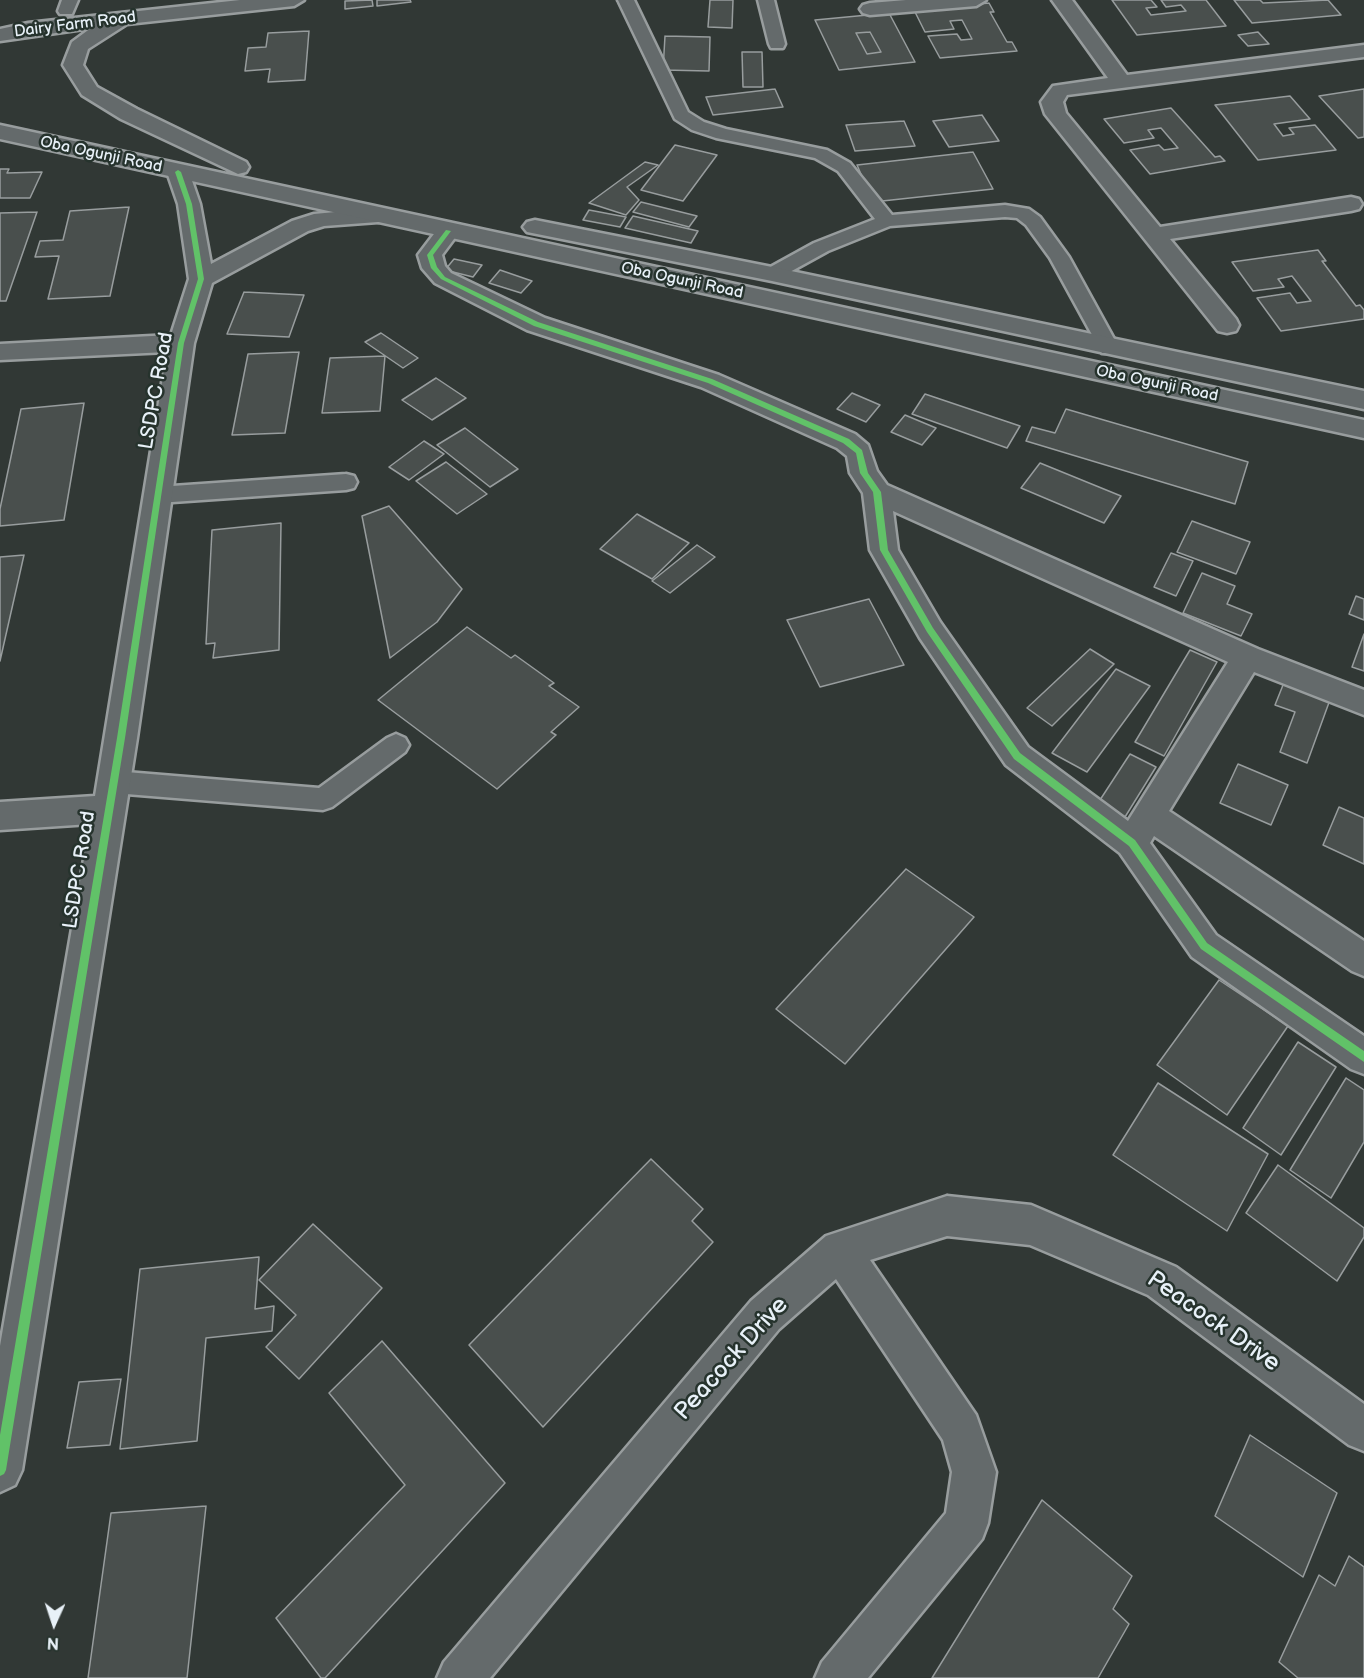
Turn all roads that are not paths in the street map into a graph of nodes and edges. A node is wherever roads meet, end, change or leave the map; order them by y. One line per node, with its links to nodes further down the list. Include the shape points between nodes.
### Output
1 (294, 0): 7 (street, Dairy Farm Road)
2 (626, 0): 23 (lane, via 681,115 698,126 723,134 821,154 844,167)
3 (766, 0): 11 (lane)
4 (976, 0): 8 (street)
5 (1062, 0): 13 (street)
6 (68, 5): 7 (street, Dairy Farm Road); 9 (street, Dairy Farm Road)
7 (143, 8): 10 (street, Dairy Farm Road); 18 (street, via 79,46 73,64 89,91)
8 (870, 9)
9 (0, 20)
10 (0, 34)
11 (777, 44)
12 (1364, 51): 13 (street)
13 (1120, 81): 24 (street, via 1060,90 1052,102 1056,114)
14 (0, 116): 18 (street, Oba Ogunji Road)
15 (0, 132): 17 (street, Oba Ogunji Road)
16 (0, 140): 17 (street)
17 (44, 143): 19 (street, Oba Ogunji Road)
18 (238, 167): 22 (street, Oba Ogunji Road)
19 (178, 172): 21 (street, Oba Ogunji Road); 26 (street, via 189,204)
20 (1351, 204): 24 (street)
21 (378, 215): 22 (street, Oba Ogunji Road); 26 (street, via 322,219 300,226)
22 (455, 221): 25 (street, Oba Ogunji Road); 32 (street, Oba Ogunji Road); 36 (street, via 430,255 443,278 536,324 710,381 846,441 859,452 864,473)
23 (887, 221): 25 (lane, via 821,247); 29 (lane, via 1005,211 1022,213 1033,221 1059,257)
24 (1153, 235): 27 (street)
25 (772, 274): 29 (street, Oba Ogunji Road)
26 (201, 279): 28 (street, LSDPC Road)
27 (1227, 325)
28 (181, 343): 30 (street); 37 (street, LSDPC Road)
29 (1109, 348): 31 (street, Oba Ogunji Road)
30 (0, 352)
31 (1223, 371): 32 (street); 33 (street, Oba Ogunji Road)
32 (1219, 398): 34 (street, Oba Ogunji Road)
33 (1364, 400)
34 (1364, 429)
35 (346, 482): 37 (lane)
36 (878, 492): 38 (street); 43 (street, via 884,549 930,630 1017,756)
37 (158, 495): 41 (street, LSDPC Road)
38 (1247, 657): 39 (street); 43 (street)
39 (1364, 703)
40 (396, 745): 41 (lane, via 323,799)
41 (111, 796): 42 (street); 48 (street, LSDPC Road)
42 (0, 816)
43 (1141, 829): 44 (street); 45 (street, via 1204,945)
44 (1364, 960)
45 (1364, 1057)
46 (840, 1250): 47 (street, Peacock Drive, via 947,1216 1030,1225 1162,1281); 49 (street, Peacock Drive, via 765,1315); 50 (street, via 961,1431 974,1472 966,1523)
47 (1364, 1430)
48 (0, 1470)
49 (460, 1678)
50 (838, 1678)

